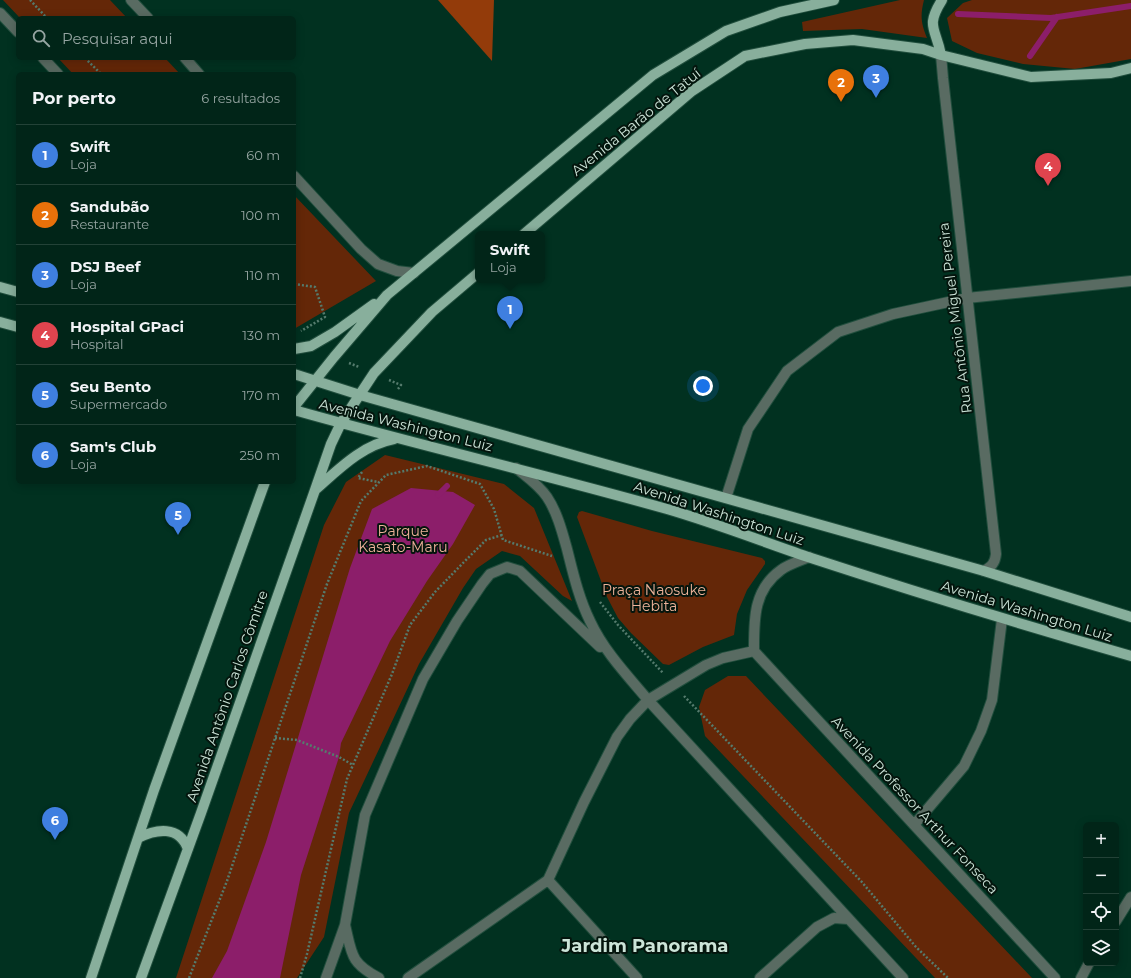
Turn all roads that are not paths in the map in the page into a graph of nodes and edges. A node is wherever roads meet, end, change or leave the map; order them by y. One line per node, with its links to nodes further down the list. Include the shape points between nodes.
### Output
1 (131, 0): 5 (street)
2 (834, 0): 15 (main road, Avenida Barão de Tatuí, via 780,12 726,31 652,75)
3 (942, 0): 7 (main road, via 934,12 932,22)
4 (0, 14): 6 (street)
5 (146, 16)
6 (16, 30)
7 (941, 55): 10 (main road, Avenida Barão de Tatuí, via 1031,77 1111,73); 14 (main road, Avenida Barão de Tatuí, via 923,49 853,40 805,44 744,56 692,91); 21 (street, Rua Antônio Miguel Pereira)
8 (44, 60): 11 (street)
9 (187, 60): 12 (street)
10 (1131, 68)
11 (56, 72)
12 (198, 72)
13 (296, 178): 15 (street, via 378,264 397,271)
14 (528, 231)
15 (414, 273): 20 (main road, Avenida Barão de Tatuí)
16 (475, 276): 27 (main road, via 432,312 374,373)
17 (1131, 281): 21 (street)
18 (0, 287): 19 (main road)
19 (16, 291)
20 (387, 295): 24 (main road, via 335,332 311,346); 26 (main road, Avenida Barão de Tatuí)
21 (967, 298): 35 (street, via 893,314 838,332 787,371 748,430); 37 (street, Rua Antônio Miguel Pereira, via 996,554 993,566)
22 (0, 322): 23 (main road)
23 (16, 326)
24 (296, 349)
25 (296, 375): 26 (main road, Avenida Washington Luiz)
26 (315, 380): 27 (main road, Avenida Washington Luiz); 28 (main road, Avenida Barão de Tatuí)
27 (360, 395): 30 (main road, Avenida Antônio Carlos Cômitre); 35 (main road, Avenida Washington Luiz)
28 (296, 406)
29 (296, 410): 30 (main road, Avenida Washington Luiz)
30 (341, 423): 31 (main road, Avenida Washington Luiz); 34 (main road, Avenida Antônio Carlos Cômitre)
31 (397, 438): 32 (main road, Avenida Washington Luiz); 34 (main road, via 366,449)
32 (515, 467): 36 (main road, Avenida Washington Luiz, via 670,510); 42 (street, via 534,482 547,497 562,530 580,596 590,621)
33 (264, 484): 45 (main road)
34 (315, 490): 46 (main road, Avenida Antônio Carlos Cômitre)
35 (726, 498): 37 (main road, Avenida Washington Luiz)
36 (809, 557): 39 (main road, Avenida Washington Luiz); 40 (street, via 781,570 764,586 756,608)
37 (984, 571): 38 (main road, Avenida Washington Luiz)
38 (1131, 617)
39 (1002, 619): 41 (main road, Avenida Washington Luiz); 44 (street, via 992,700 981,731 964,766)
40 (754, 651): 43 (street, via 706,665); 44 (street, Avenida Professor Arthur Fonseca)
41 (1131, 656)
42 (612, 657): 43 (street); 51 (street, via 520,571 508,567 490,574 457,621 424,679 366,814)
43 (648, 700): 47 (street, via 617,737); 50 (street)
44 (914, 825): 61 (street, Avenida Professor Arthur Fonseca)
45 (138, 838): 46 (main road, via 154,831 167,831 182,839); 53 (main road)
46 (188, 849): 54 (main road, Avenida Antônio Carlos Cômitre)
47 (548, 880): 57 (street); 58 (street)
48 (1131, 897): 49 (street)
49 (1119, 915)
50 (848, 919): 59 (street, via 834,918 817,927); 60 (street)
51 (345, 925): 55 (street); 56 (street, via 356,962)
52 (1087, 966): 62 (street)
53 (91, 978)
54 (141, 978)
55 (326, 978)
56 (379, 978)
57 (408, 978)
58 (637, 978)
59 (760, 978)
60 (904, 978)
61 (1055, 978)
62 (1081, 978)

